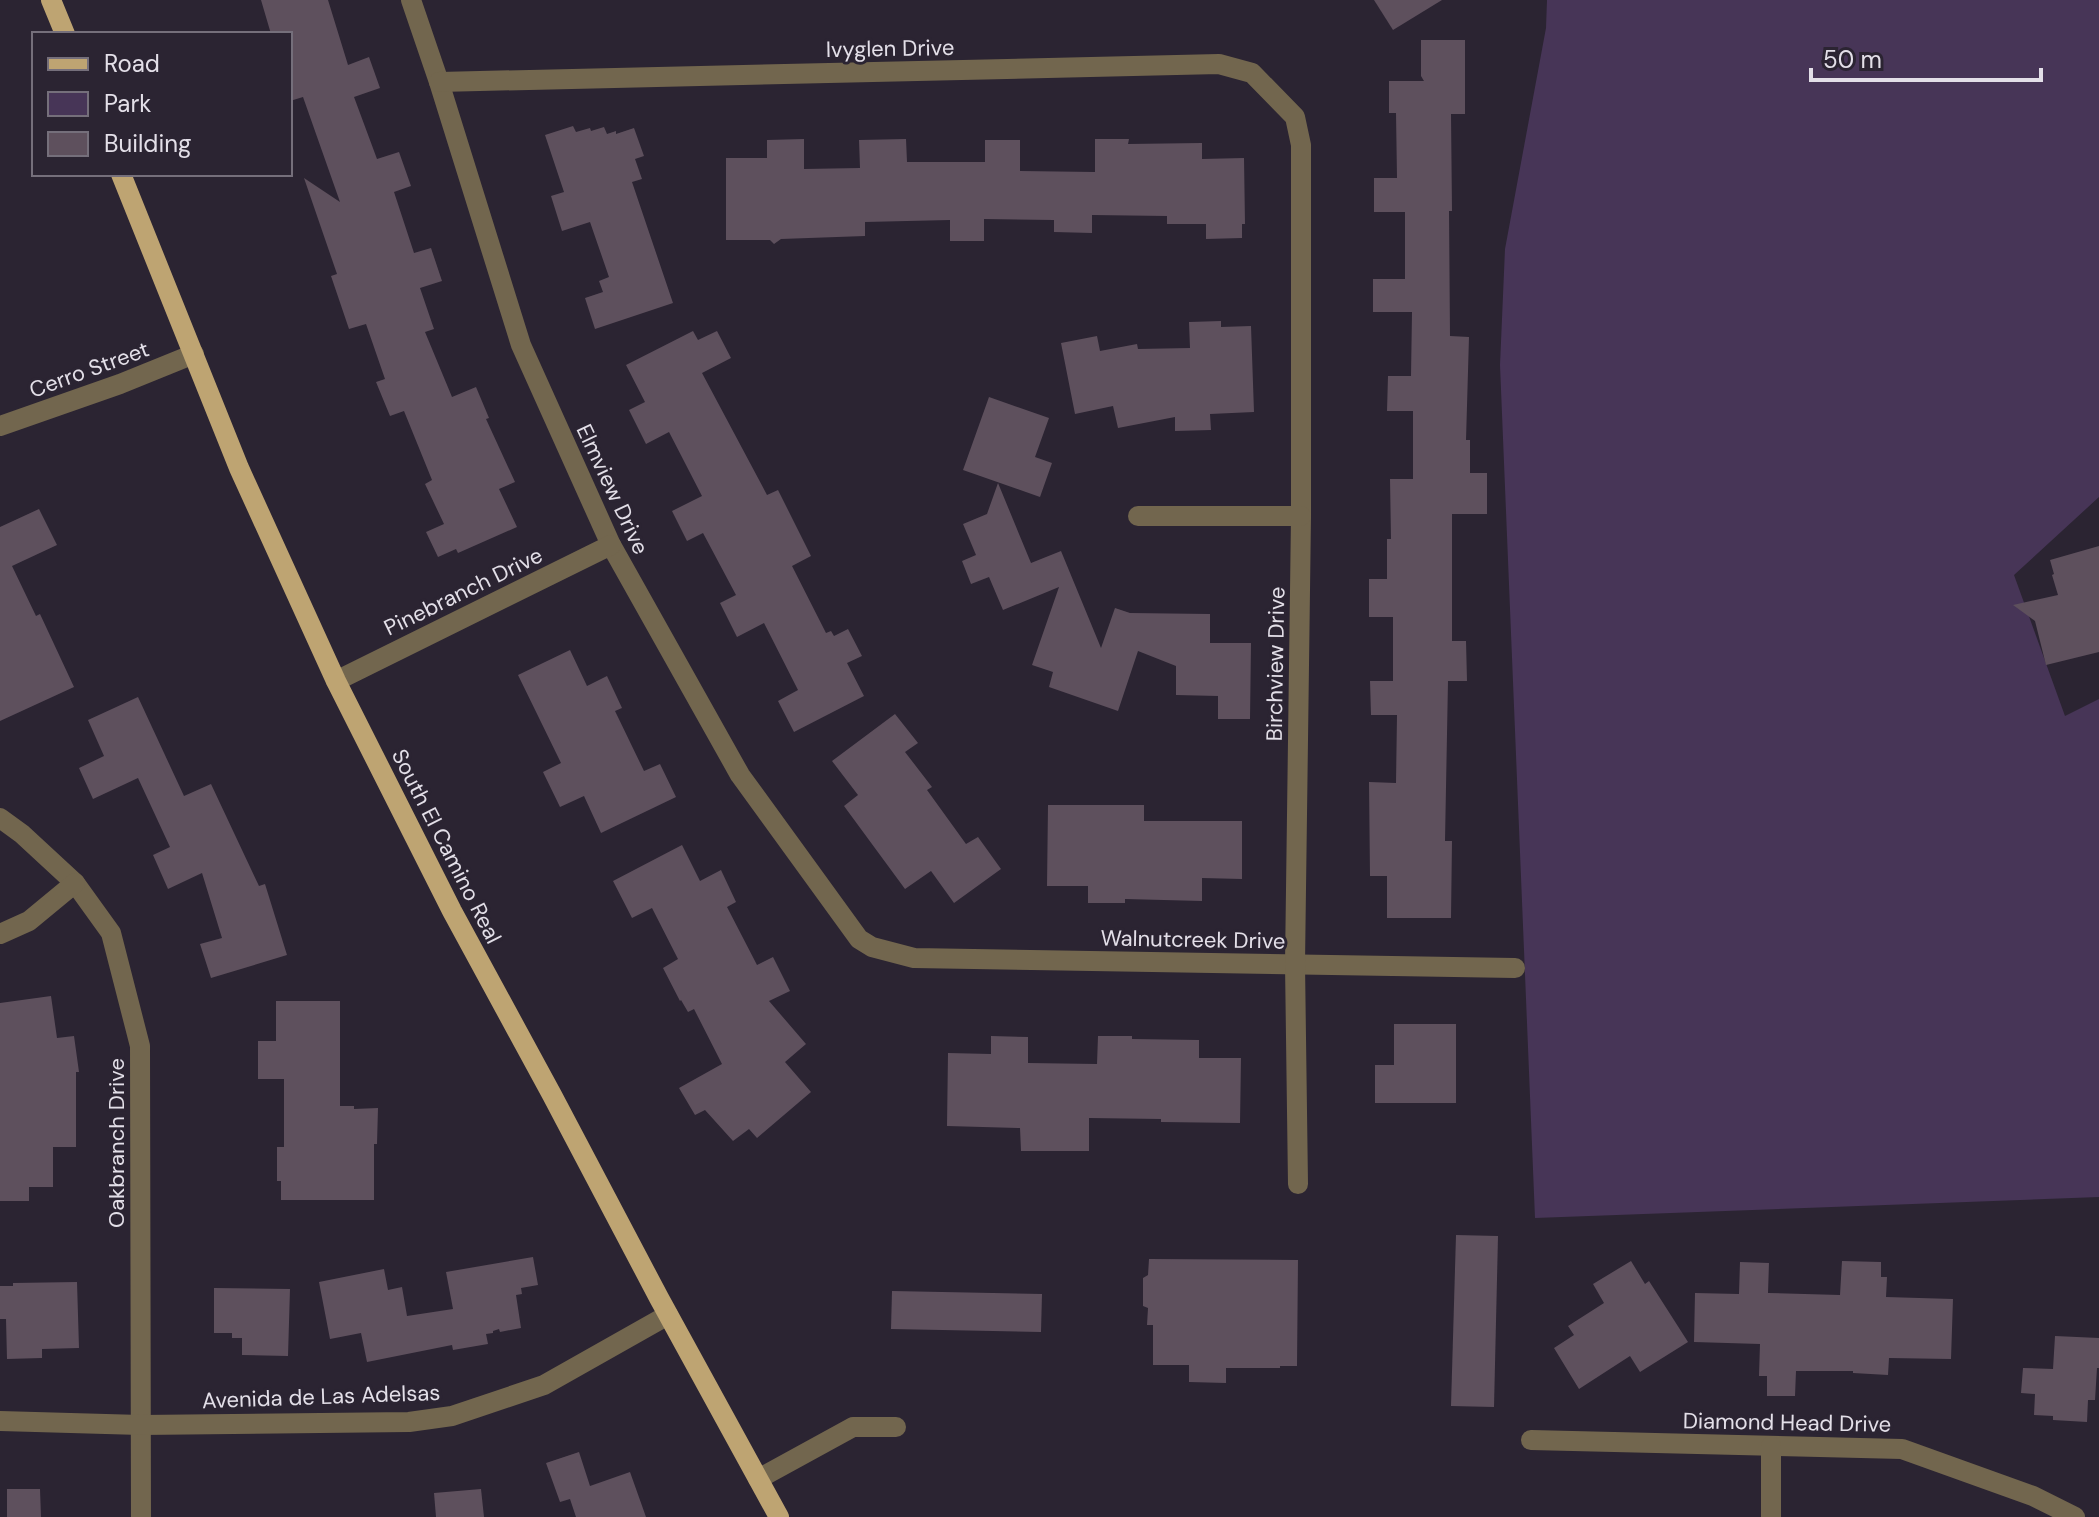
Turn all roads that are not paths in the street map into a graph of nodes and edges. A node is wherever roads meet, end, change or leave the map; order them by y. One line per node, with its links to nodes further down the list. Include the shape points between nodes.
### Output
1 (51, 0): 3 (main road)
2 (411, 0): 4 (street, Elmview Drive)
3 (64, 32)
4 (439, 82): 5 (street, Ivyglen Drive, via 1219,64 1252,73 1295,117); 11 (street, Elmview Drive, via 521,345)
5 (1301, 145): 10 (street, Birchview Drive)
6 (122, 176): 7 (main road, South El Camino Real)
7 (194, 354): 8 (street, Cerro Street); 12 (main road, South El Camino Real, via 239,468)
8 (0, 426)
9 (1138, 516): 10 (street)
10 (1301, 516): 17 (street, Birchview Drive)
11 (611, 545): 12 (street, Pinebranch Drive); 16 (street, Elmview Drive, via 740,775 859,939)
12 (336, 681): 20 (main road, South El Camino Real)
13 (0, 818): 14 (street, Oakbranch Drive)
14 (75, 883): 15 (street, via 29,921); 22 (street, Oakbranch Drive, via 111,933 140,1046)
15 (0, 934)
16 (872, 947): 17 (street, Walnutcreek Drive, via 914,958)
17 (1295, 964): 18 (street, Walnutcreek Drive); 19 (street, Birchview Drive)
18 (1515, 968)
19 (1298, 1184)
20 (668, 1315): 22 (street, Avenida de Las Adelsas, via 544,1385 452,1416 409,1422); 26 (main road, South El Camino Real)
21 (0, 1421): 22 (street, Avenida de Las Adelsas)
22 (141, 1425): 27 (street, Oakbranch Drive)
23 (896, 1427): 26 (street, via 853,1427)
24 (1531, 1440): 25 (street, Diamond Head Drive)
25 (1771, 1446): 29 (street); 30 (street, Diamond Head Drive, via 1902,1449 2033,1496)
26 (758, 1479): 28 (main road, South El Camino Real)
27 (141, 1517)
28 (779, 1517)
29 (1771, 1517)
30 (2075, 1517)

